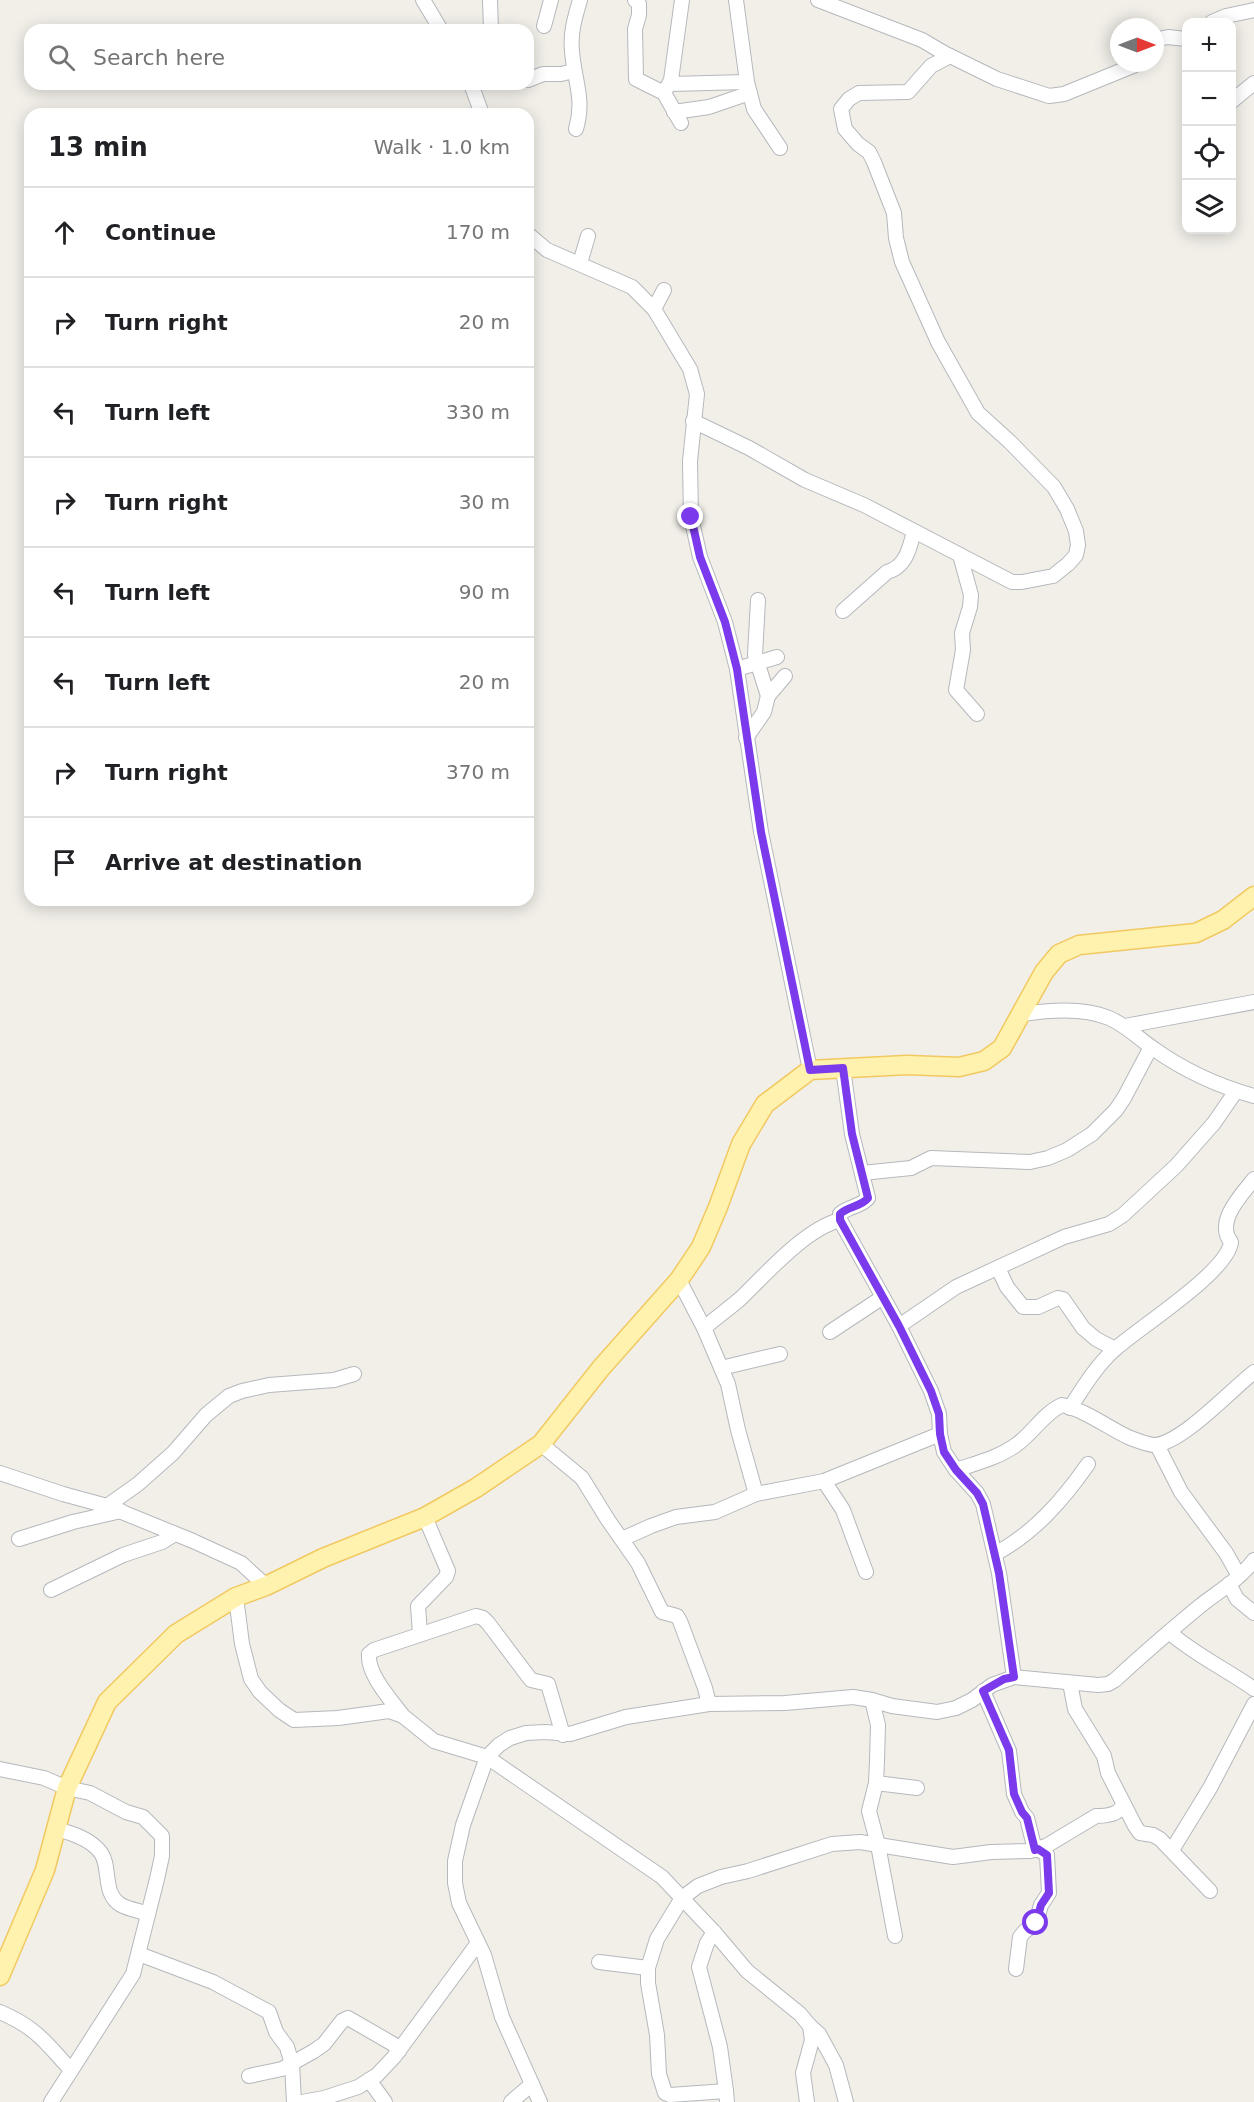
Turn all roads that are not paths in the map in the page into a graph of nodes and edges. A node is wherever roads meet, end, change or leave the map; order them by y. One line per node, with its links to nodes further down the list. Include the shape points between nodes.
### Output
1 (423, 0): 11 (street)
2 (489, 0): 12 (street)
3 (551, 0): 13 (street)
4 (580, 0): 17 (street, via 571,35)
5 (635, 0): 21 (street, via 639,4 634,29 636,79)
6 (682, 0): 21 (street)
7 (736, 0): 22 (street)
8 (818, 0): 16 (street, via 922,40)
9 (1254, 10): 10 (street)
10 (1221, 18)
11 (437, 24)
12 (491, 24)
13 (544, 26)
14 (1164, 38): 15 (street)
15 (1182, 39)
16 (950, 56): 18 (street, via 997,79 1049,96); 35 (street, via 931,66 908,92 859,93 849,99 841,109 845,129 874,162 894,213 902,262 938,342 978,413 1054,487 1067,508 1078,545 1076,555 1053,576 1022,582 1012,582)
17 (574, 71): 19 (street); 26 (street, via 581,105)
18 (1117, 72)
19 (534, 78)
20 (1254, 83): 24 (street)
21 (667, 88): 22 (street); 22 (street, via 677,117)
22 (748, 88): 27 (street, via 754,109)
23 (476, 90): 25 (street)
24 (1236, 98)
25 (480, 108)
26 (576, 129)
27 (780, 148)
28 (588, 236): 30 (street)
29 (534, 238): 30 (street)
30 (580, 263): 32 (street, via 632,287)
31 (664, 290): 32 (street)
32 (654, 309): 33 (street, via 690,369 697,394)
33 (693, 421): 34 (street); 40 (street, via 691,517)
34 (914, 532): 35 (street); 37 (street, via 902,564 887,572)
35 (960, 555): 43 (street, via 971,595 956,690)
36 (758, 600): 39 (street)
37 (843, 611)
38 (777, 657): 39 (street)
39 (758, 663): 40 (street); 42 (street)
40 (737, 669): 44 (street)
41 (785, 676): 42 (street)
42 (768, 696): 44 (street, via 764,712)
43 (977, 714)
44 (746, 738): 51 (street, via 761,832)
45 (1254, 896): 47 (main road, via 1223,921 1196,933 1079,945 1059,954 1044,972)
46 (1254, 1002): 48 (street)
47 (1023, 1014): 48 (street, via 1049,1010 1084,1012 1108,1017); 50 (main road, via 1002,1048 984,1061 958,1067)
48 (1125, 1026): 49 (street)
49 (1152, 1047): 52 (street, via 1194,1074); 54 (street, via 1116,1110 1092,1134 1067,1150 1030,1162 931,1158 911,1168)
50 (843, 1068): 51 (main road); 54 (street)
51 (810, 1070): 58 (main road, via 765,1104 741,1144 701,1247)
52 (1236, 1091): 53 (street); 57 (street, via 1188,1154 1123,1215)
53 (1254, 1096)
54 (862, 1173): 56 (street, via 868,1198 843,1210)
55 (1254, 1179): 63 (street, via 1226,1220 1226,1236 1231,1242 1226,1254 1199,1284)
56 (840, 1220): 59 (street); 61 (street, via 828,1223 789,1252)
57 (998, 1268): 60 (street, via 956,1287); 63 (street, via 1023,1307 1063,1299 1083,1328)
58 (679, 1280): 61 (street); 70 (main road)
59 (883, 1297): 60 (street); 62 (street)
60 (899, 1326): 69 (street, via 939,1414)
61 (704, 1328): 65 (street)
62 (830, 1332)
63 (1115, 1349): 68 (street)
64 (780, 1354): 65 (street)
65 (721, 1368): 76 (street)
66 (1254, 1372): 71 (street, via 1188,1429)
67 (354, 1374): 77 (street, via 334,1380 269,1385 229,1396 206,1415 173,1453)
68 (1070, 1408): 71 (street, via 1130,1438); 73 (street, via 1058,1407 1003,1453)
69 (940, 1434): 73 (street, via 944,1452); 75 (street)
70 (541, 1443): 79 (main road); 82 (street, via 582,1478)
71 (1157, 1445): 86 (street, via 1181,1492 1226,1553)
72 (1088, 1464): 83 (street, via 1048,1514)
73 (956, 1470): 83 (street, via 983,1504)
74 (0, 1473): 77 (street)
75 (824, 1481): 76 (street); 85 (street, via 843,1510)
76 (756, 1494): 82 (street, via 715,1512 676,1518)
77 (107, 1506): 78 (street)
78 (121, 1511): 80 (street); 81 (street)
79 (425, 1517): 87 (main road); 92 (street, via 448,1570 446,1577 420,1602)
80 (175, 1534): 87 (street, via 241,1563); 88 (street)
81 (19, 1539)
82 (622, 1539): 98 (street, via 662,1612 677,1616 680,1621)
83 (994, 1554): 93 (street)
84 (1254, 1560): 86 (street)
85 (866, 1572)
86 (1234, 1580): 90 (street, via 1237,1599); 91 (street)
87 (266, 1586): 89 (main road)
88 (51, 1590)
89 (236, 1597): 100 (street, via 251,1679 279,1710 294,1720 388,1711); 105 (main road, via 176,1634 107,1702)
90 (1254, 1613)
91 (1169, 1632): 94 (street, via 1112,1683); 95 (street)
92 (420, 1634): 100 (street, via 369,1654 380,1685); 101 (street, via 476,1616 483,1618 531,1680 548,1684)
93 (1014, 1677): 94 (street); 96 (street)
94 (1070, 1683): 107 (street, via 1075,1709 1104,1756)
95 (1254, 1689)
96 (983, 1691): 97 (street, via 956,1708 937,1712); 110 (street, via 1009,1750 1014,1794 1027,1818)
97 (873, 1700): 98 (street, via 853,1697); 104 (street, via 878,1725)
98 (709, 1704): 101 (street)
99 (1254, 1704): 111 (street)
100 (403, 1716): 102 (street, via 434,1741)
101 (563, 1734): 102 (street, via 526,1733 510,1738)
102 (487, 1757): 113 (street, via 662,1876); 117 (street, via 455,1861 459,1902)
103 (0, 1769): 105 (street, via 44,1778)
104 (876, 1783): 106 (street); 109 (street, via 869,1811)
105 (67, 1788): 108 (main road); 114 (street, via 90,1793 126,1812 143,1816 162,1836 162,1856)
106 (916, 1788)
107 (1122, 1804): 110 (street, via 1117,1812 1096,1816); 111 (street, via 1140,1833 1156,1836)
108 (56, 1829): 114 (street, via 79,1835 101,1852 114,1898 120,1905); 122 (main road, via 45,1870)
109 (878, 1845): 110 (street, via 952,1857); 113 (street, via 832,1844 721,1876); 116 (street)
110 (1036, 1850): 121 (street, via 1047,1855 1049,1893 1036,1923 1020,1937)
111 (1172, 1850): 112 (street)
112 (1210, 1891)
113 (682, 1898): 115 (street); 120 (street, via 657,1939)
114 (148, 1914): 118 (street)
115 (714, 1932): 124 (street, via 747,1971); 131 (street, via 699,1971 716,2031)
116 (895, 1936)
117 (478, 1943): 125 (street); 130 (street, via 502,2017)
118 (139, 1954): 126 (street, via 213,1982 269,2012); 127 (street, via 133,1974)
119 (599, 1962): 120 (street)
120 (648, 1968): 132 (street)
121 (1016, 1969)
122 (0, 1976)
123 (0, 2012): 127 (street, via 38,2033)
124 (810, 2026): 139 (street, via 812,2040 803,2073); 140 (street, via 837,2065)
125 (399, 2051): 126 (street, via 348,2018 324,2044); 129 (street)
126 (292, 2064): 128 (street); 134 (street)
127 (71, 2070): 133 (street)
128 (249, 2076)
129 (369, 2080): 135 (street, via 358,2087); 136 (street)
130 (532, 2084): 137 (street); 138 (street)
131 (726, 2096): 132 (street)
132 (665, 2098)
133 (51, 2102)
134 (294, 2102)
135 (302, 2102)
136 (385, 2102)
137 (511, 2102)
138 (540, 2102)
139 (807, 2102)
140 (846, 2102)

